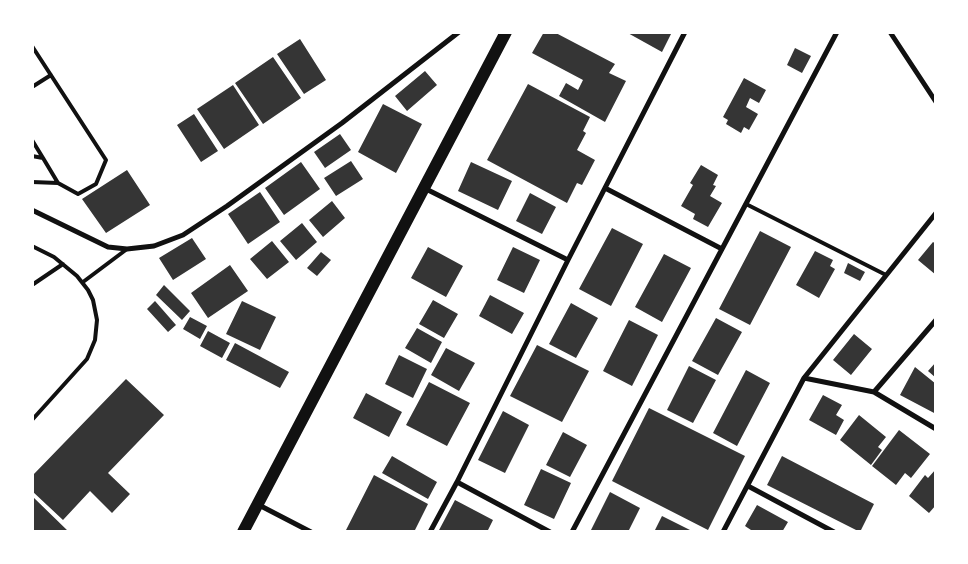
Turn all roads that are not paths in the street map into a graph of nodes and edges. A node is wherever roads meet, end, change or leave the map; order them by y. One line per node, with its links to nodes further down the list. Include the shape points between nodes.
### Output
1 (459, 32): 21 (street, via 334,129 191,230 154,246)
2 (685, 32): 16 (street)
3 (837, 32): 17 (street)
4 (890, 32): 9 (street)
5 (503, 34): 15 (main road)
6 (32, 46): 7 (lane)
7 (51, 75): 8 (lane); 14 (lane, via 106,160 96,184 78,194)
8 (32, 87)
9 (936, 102)
10 (32, 140): 12 (lane)
11 (32, 156): 12 (lane)
12 (43, 158): 14 (lane)
13 (32, 182): 14 (lane)
14 (58, 183)
15 (424, 188): 23 (street); 35 (main road)
16 (605, 188): 22 (street); 23 (street)
17 (746, 204): 22 (street); 25 (lane)
18 (32, 210): 21 (street, via 108,247)
19 (934, 217): 25 (street)
20 (32, 246): 24 (lane)
21 (127, 248): 26 (lane)
22 (722, 248): 40 (street)
23 (568, 260): 33 (street)
24 (63, 264): 26 (lane); 27 (lane)
25 (886, 275): 29 (street)
26 (82, 282): 31 (lane, via 96,309 97,330 92,350 81,367)
27 (32, 285)
28 (936, 320): 30 (street)
29 (804, 378): 30 (street); 34 (street)
30 (874, 392): 32 (street)
31 (32, 420)
32 (936, 428)
33 (457, 482): 38 (street); 39 (street)
34 (748, 486): 41 (street); 42 (street)
35 (257, 504): 36 (main road); 37 (street)
36 (243, 532)
37 (311, 532)
38 (430, 532)
39 (550, 532)
40 (572, 532)
41 (723, 532)
42 (834, 532)

